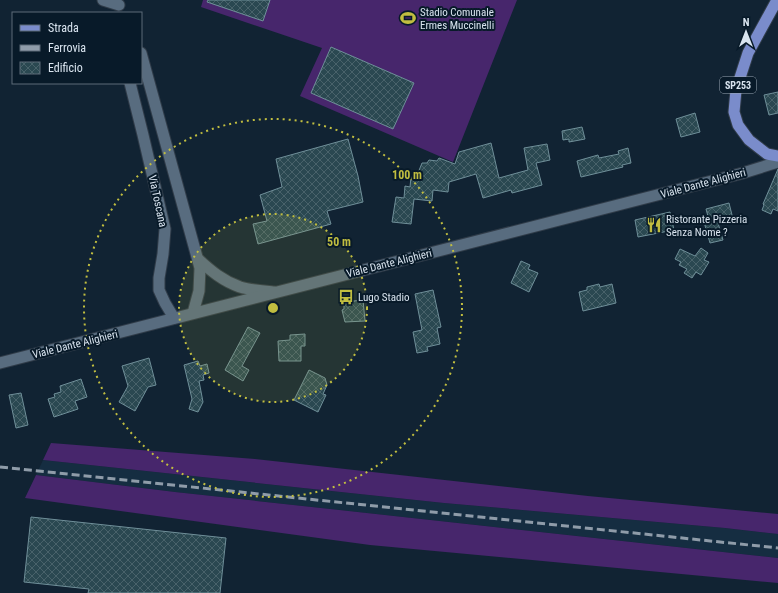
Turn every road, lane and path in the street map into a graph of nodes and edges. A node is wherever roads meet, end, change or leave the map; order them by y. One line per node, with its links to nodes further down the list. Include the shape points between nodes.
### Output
1 (103, 0): 3 (street)
2 (777, 0): 6 (main road, SP253, via 748,53 736,90 734,112 738,125 749,140 767,154)
3 (121, 8)
4 (142, 57): 8 (street, Via Toscana)
5 (130, 84): 11 (street, Via Toscana, via 165,229 159,290)
6 (778, 156)
7 (778, 162): 9 (street, Viale Dante Alighieri)
8 (198, 259): 9 (street, via 210,271 241,287); 10 (street, Via Toscana, via 199,291)
9 (274, 292): 10 (street, Viale Dante Alighieri)
10 (193, 313): 11 (street, Viale Dante Alighieri)
11 (174, 318): 12 (street, Viale Dante Alighieri)
12 (0, 363)

